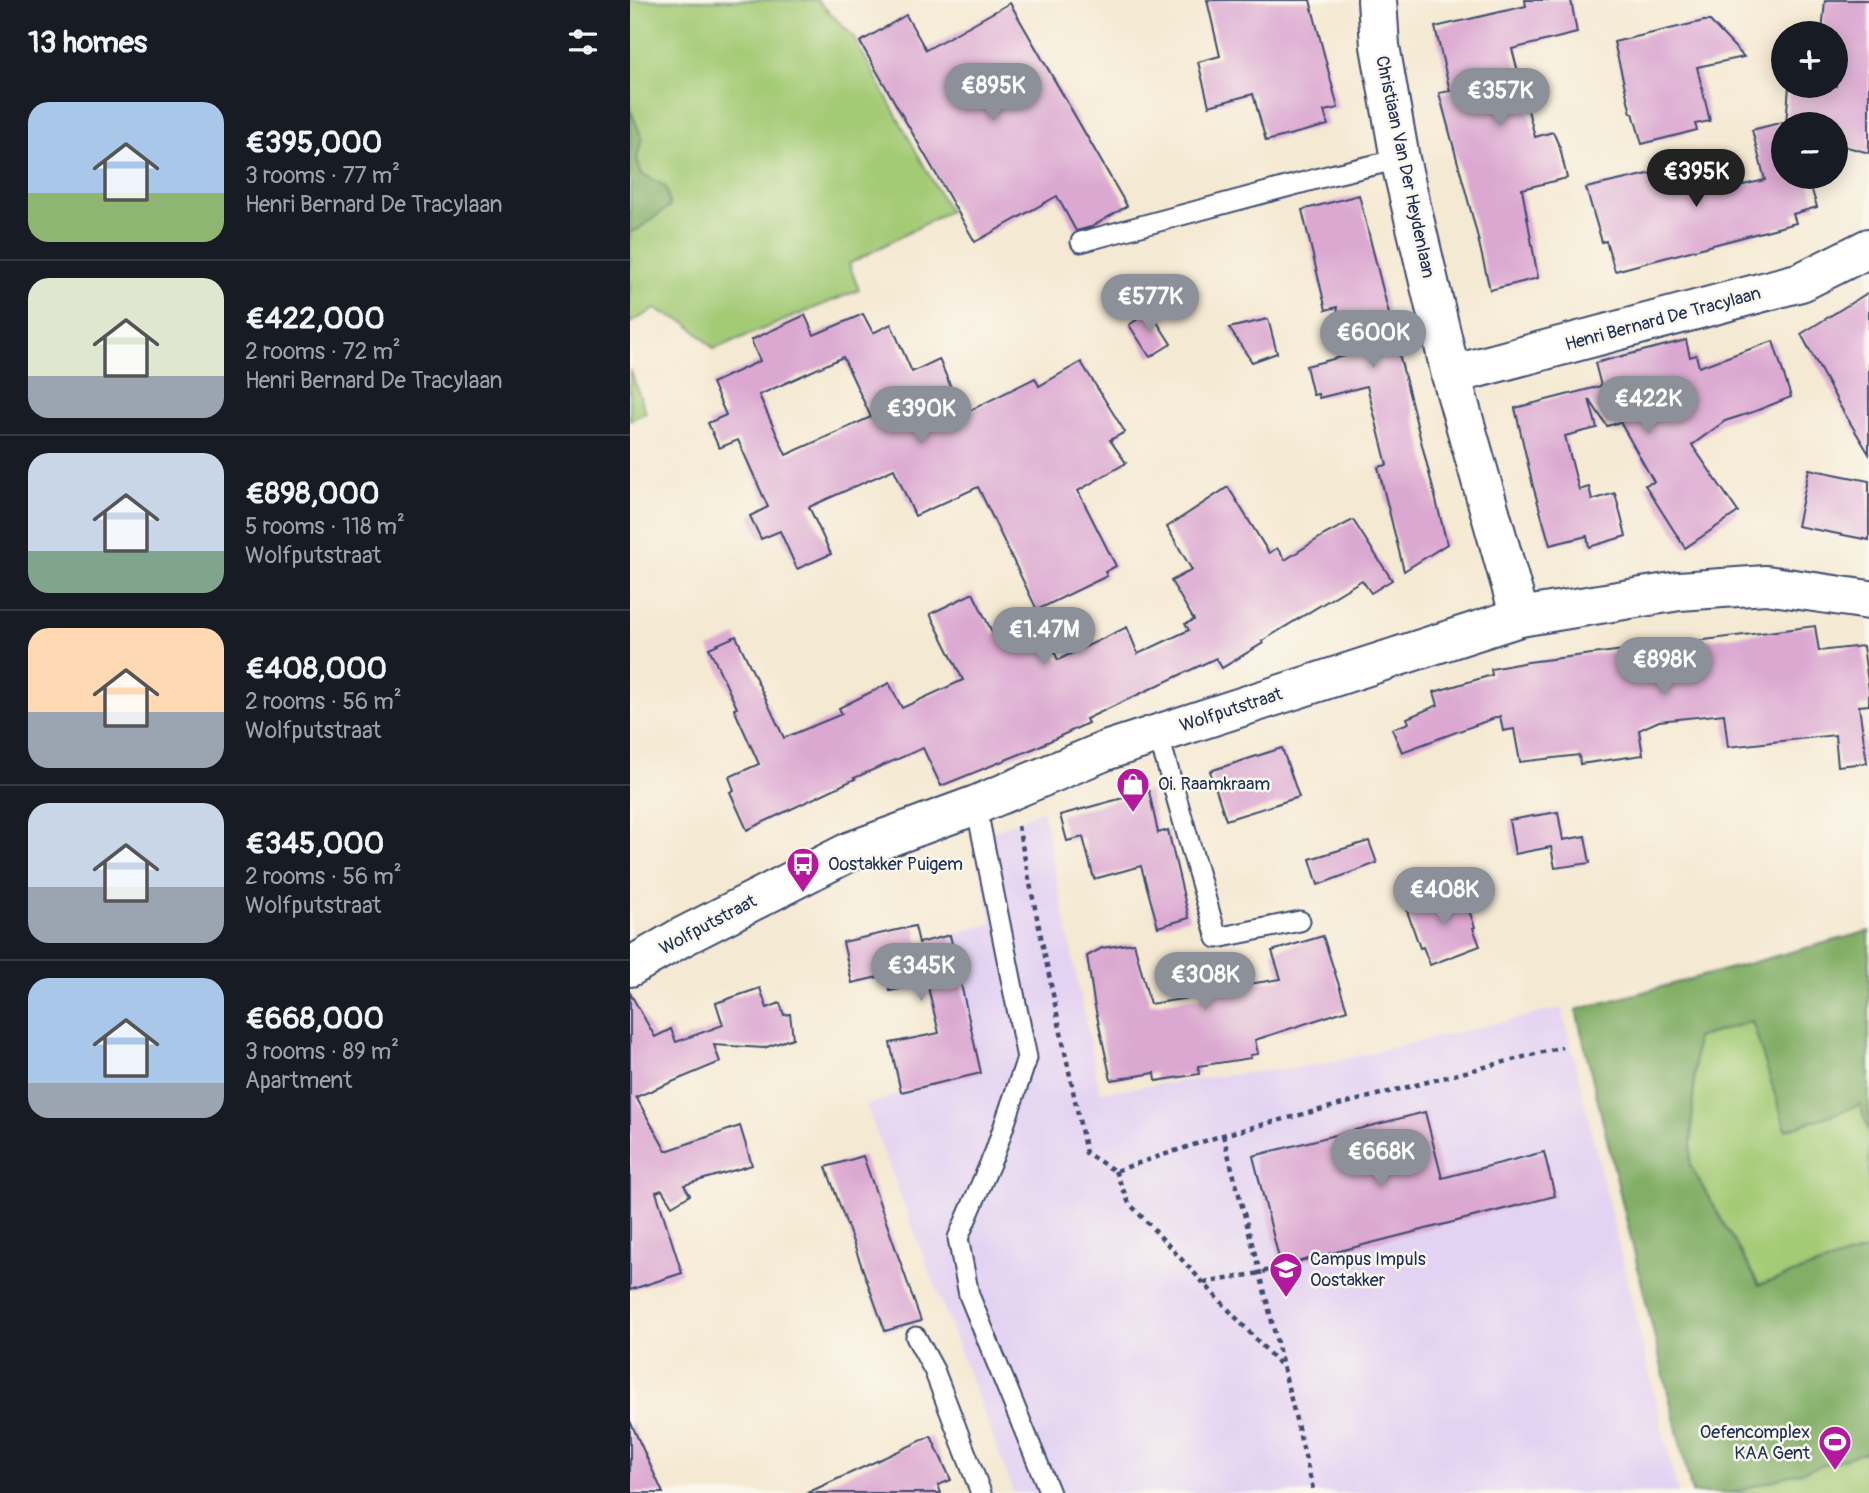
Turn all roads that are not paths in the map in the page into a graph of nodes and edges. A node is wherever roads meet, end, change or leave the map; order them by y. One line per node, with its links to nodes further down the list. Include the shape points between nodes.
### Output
1 (1377, 0): 2 (street, Christiaan Van Der Heydenlaan, via 1380,46)
2 (1400, 159): 3 (lane); 5 (street, Christiaan Van Der Heydenlaan)
3 (1081, 242)
4 (1869, 248): 5 (street, Henri Bernard De Tracylaan, via 1801,282)
5 (1451, 375): 7 (street, Christiaan Van Der Heydenlaan)
6 (1869, 600): 7 (street, Wolfputstraat, via 1766,586 1679,591)
7 (1520, 617): 8 (street, Wolfputstraat)
8 (1158, 734): 9 (street, Wolfputstraat); 10 (lane, via 1217,938)
9 (976, 805): 11 (street, Wolfputstraat, via 851,851); 14 (lane, via 1027,1058 995,1152 958,1238 969,1295)
10 (1300, 921)
11 (630, 967)
12 (916, 1337): 13 (lane, via 934,1370)
13 (982, 1493)
14 (1050, 1493)

